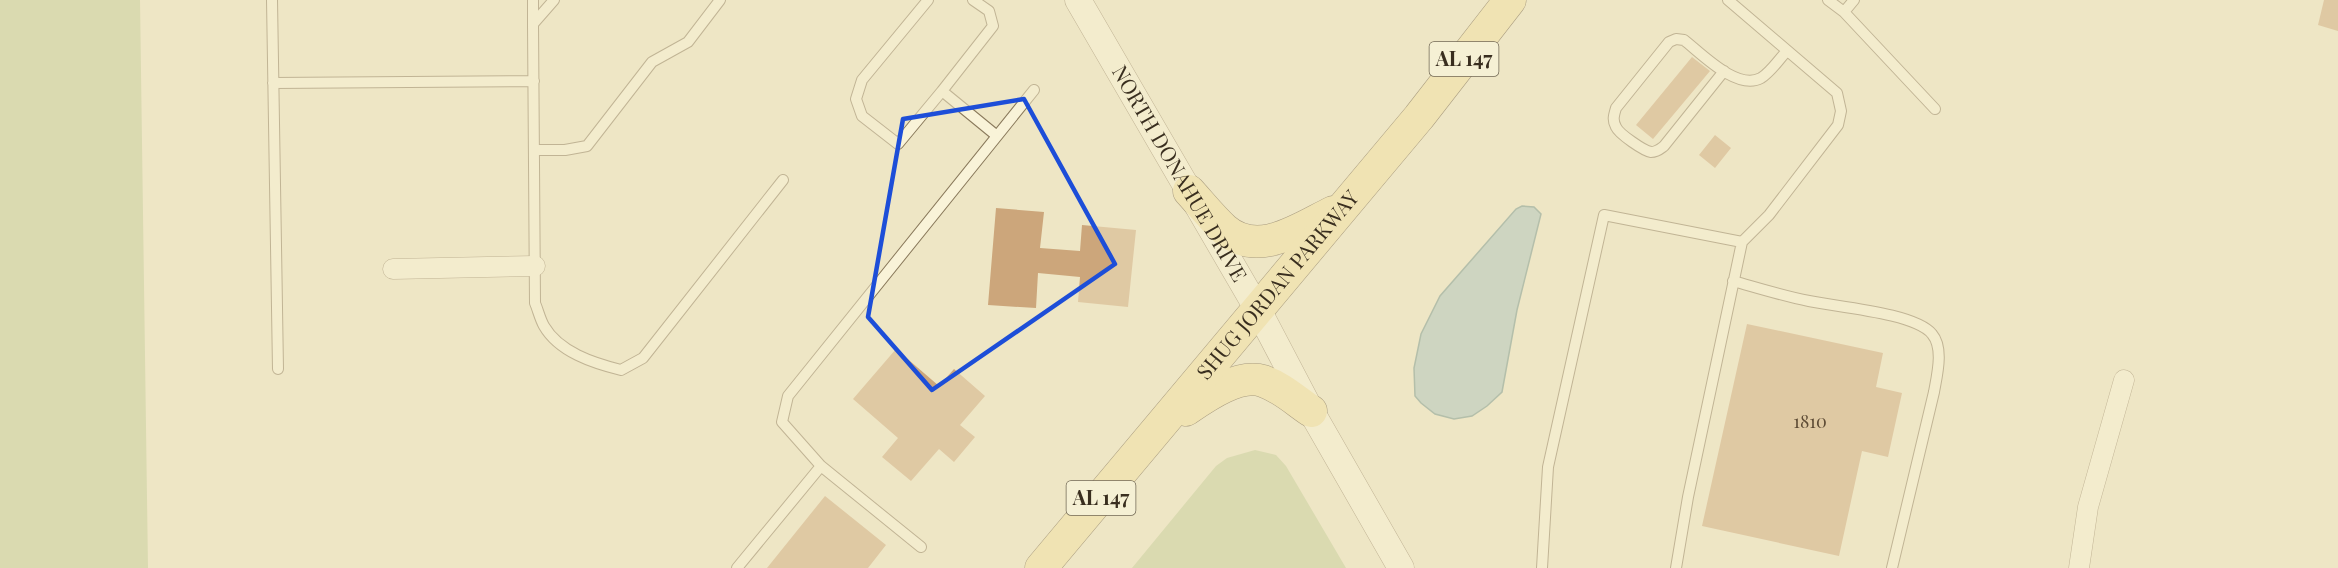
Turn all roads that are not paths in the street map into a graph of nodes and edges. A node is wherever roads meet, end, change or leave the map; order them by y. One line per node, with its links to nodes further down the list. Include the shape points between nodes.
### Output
1 (272, 0): 17 (lane)
2 (533, 0): 13 (lane)
3 (554, 0): 13 (lane)
4 (720, 0): 22 (lane, via 688,42 652,62 587,146)
5 (928, 0): 19 (lane, via 862,80 856,99 862,116 898,144)
6 (973, 0): 19 (lane, via 989,11 993,26)
7 (1078, 0): 24 (street, NORTH DONAHUE DRIVE)
8 (1510, 0): 25 (main road, SHUG JORDAN PARKWAY / AL 147)
9 (1728, 0): 14 (lane)
10 (1828, 0): 12 (lane)
11 (1854, 0): 12 (lane)
12 (1844, 12): 20 (lane)
13 (533, 24): 16 (lane)
14 (1787, 51): 15 (lane, via 1764,76 1753,81 1732,77); 26 (lane, via 1837,93 1841,111 1838,125)
15 (1724, 71): 15 (lane, via 1658,151 1643,149 1616,129 1616,108 1669,42 1684,40)
16 (534, 81): 17 (lane); 22 (lane)
17 (273, 83): 31 (lane)
18 (1034, 90): 21 (lane)
19 (942, 91): 21 (lane)
20 (1935, 109)
21 (997, 136): 35 (lane, via 788,396 782,422)
22 (534, 150): 27 (lane)
23 (783, 180): 27 (lane, via 643,358 621,370 565,348 544,327 535,303)
24 (1189, 191): 25 (main road, via 1225,230 1241,240 1256,242 1275,240); 30 (street, NORTH DONAHUE DRIVE)
25 (1342, 208): 30 (main road, SHUG JORDAN PARKWAY / AL 147)
26 (1742, 242): 29 (lane); 40 (lane, via 1604,215 1548,467)
27 (535, 266): 28 (street)
28 (393, 269)
29 (1733, 281): 41 (lane); 42 (lane, via 1807,301 1907,319 1934,335 1938,347 1934,392)
30 (1257, 308): 33 (street, NORTH DONAHUE DRIVE); 34 (main road, SHUG JORDAN PARKWAY / AL 147)
31 (278, 369)
32 (2124, 380): 43 (street, via 2088,507)
33 (1311, 411): 34 (main road, via 1261,380 1237,382 1212,392); 39 (street, NORTH DONAHUE DRIVE)
34 (1161, 428): 38 (main road, SHUG JORDAN PARKWAY / AL 147)
35 (821, 466): 36 (lane); 37 (lane)
36 (921, 547)
37 (737, 568)
38 (1041, 568)
39 (1401, 568)
40 (1542, 568)
41 (1676, 568)
42 (1892, 568)
43 (2079, 568)

